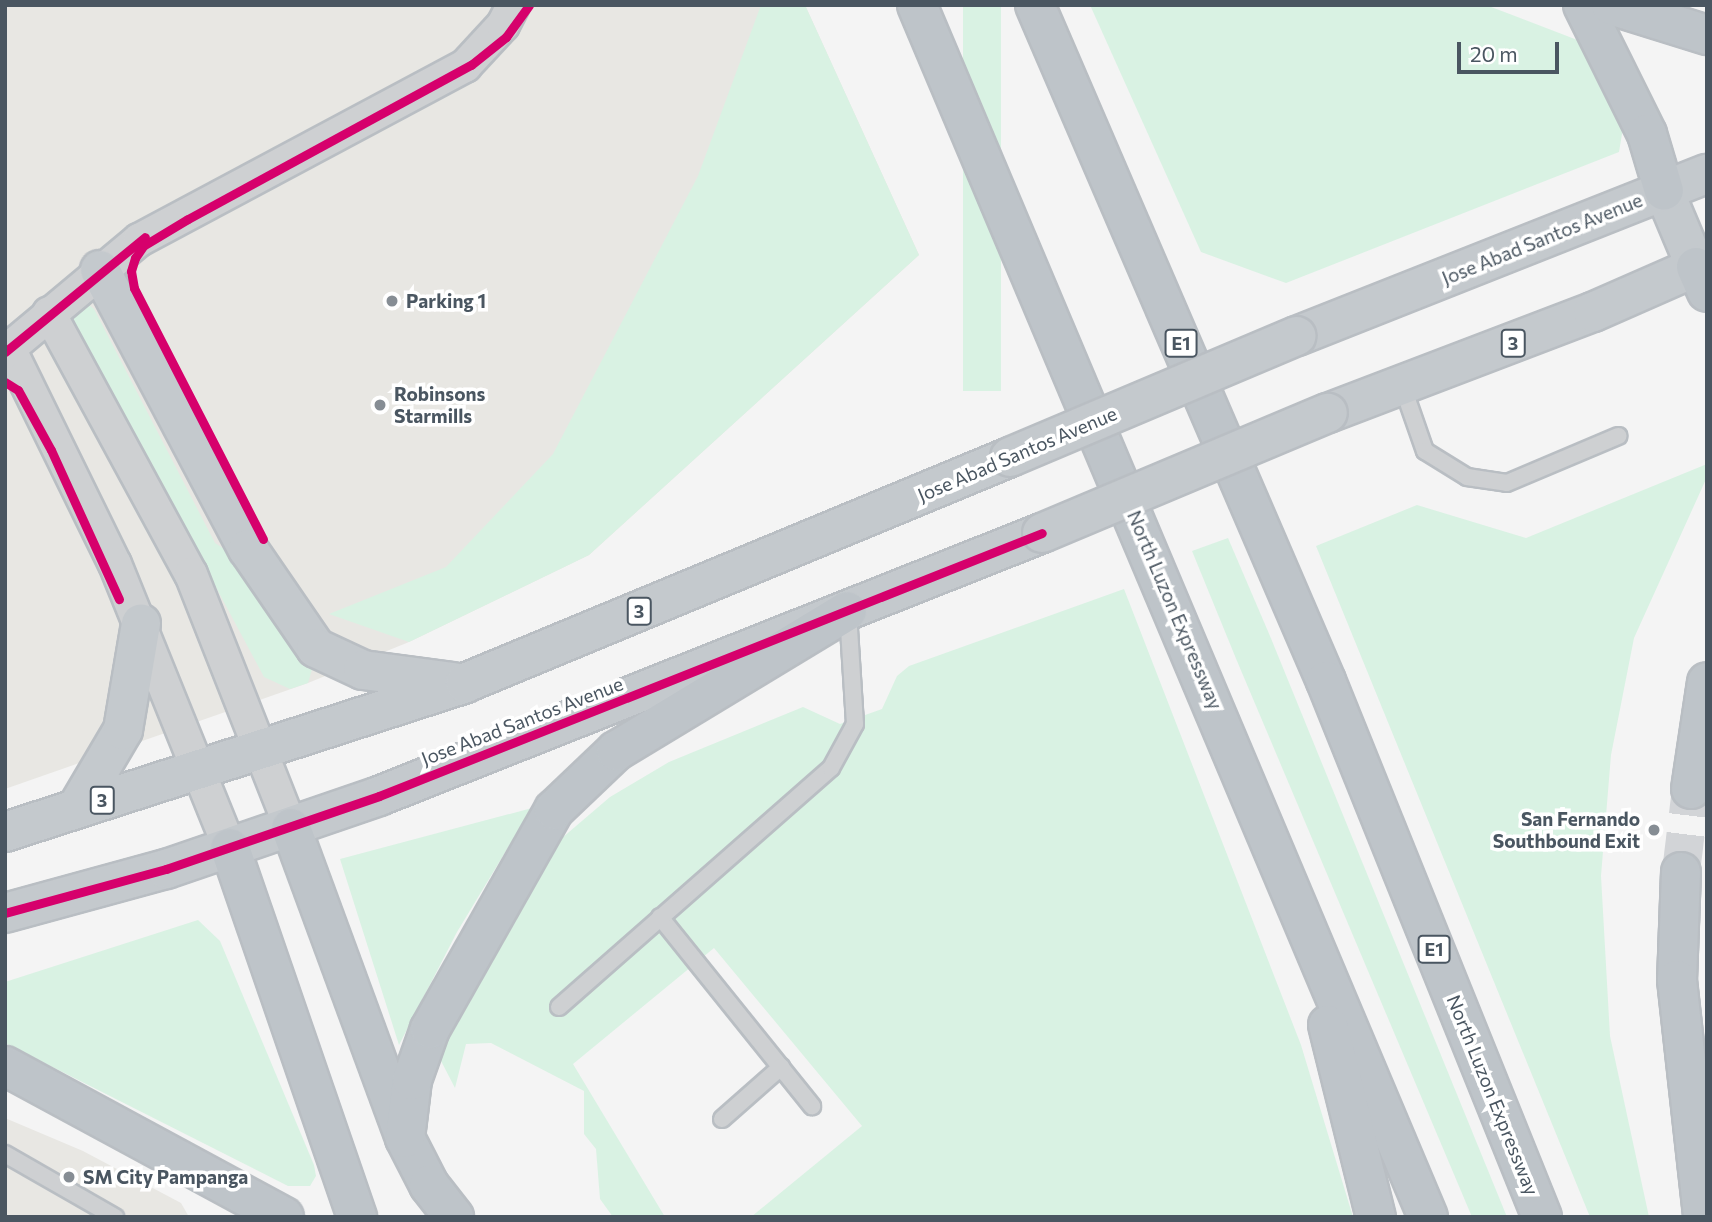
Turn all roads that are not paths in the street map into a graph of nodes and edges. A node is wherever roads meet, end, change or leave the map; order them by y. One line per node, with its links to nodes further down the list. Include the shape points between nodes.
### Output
1 (513, 5): 9 (street, via 503,25 465,66 139,240)
2 (917, 5): 26 (highway, North Luzon Expressway)
3 (1035, 5): 43 (highway, North Luzon Expressway / E1, via 1326,681)
4 (1583, 5): 8 (highway, via 1647,134)
5 (1611, 5): 6 (highway)
6 (1707, 35)
7 (1707, 174): 8 (highway, Jose Abad Santos Avenue / 3)
8 (1664, 191): 10 (highway); 18 (highway, Jose Abad Santos Avenue / 3, bridge, via 1297,336)
9 (100, 270): 11 (street); 18 (highway, via 248,549 316,648 363,670)
10 (1703, 274): 13 (highway, Jose Abad Santos Avenue / 3)
11 (49, 313): 12 (street); 19 (street, via 191,574)
12 (8, 351): 16 (street)
13 (1402, 385): 14 (lane, via 1425,451 1467,477 1507,484); 15 (highway, Jose Abad Santos Avenue / 3, bridge)
14 (1618, 436)
15 (847, 611): 23 (highway, Jose Abad Santos Avenue / 3); 29 (lane, via 855,724 845,748 812,786); 35 (highway, via 616,751 554,810 430,1029 407,1102)
16 (141, 624): 20 (street); 22 (highway, via 123,730)
17 (1707, 682): 21 (highway)
18 (465, 683): 19 (highway, Jose Abad Santos Avenue / 3)
19 (264, 750): 20 (highway, Jose Abad Santos Avenue / 3); 23 (street)
20 (199, 770): 22 (highway, Jose Abad Santos Avenue / 3); 25 (street)
21 (1691, 789)
22 (77, 808): 24 (highway, Jose Abad Santos Avenue / 3)
23 (291, 828): 25 (highway, Jose Abad Santos Avenue / 3); 35 (highway)
24 (5, 832)
25 (230, 848): 28 (highway, Jose Abad Santos Avenue / 3); 39 (highway)
26 (1283, 865): 41 (highway); 42 (highway, North Luzon Expressway)
27 (1681, 872): 44 (highway, via 1677,980)
28 (5, 913)
29 (660, 917): 30 (lane); 32 (lane)
30 (559, 1007)
31 (5, 1066): 38 (highway)
32 (781, 1068): 33 (lane); 34 (lane)
33 (812, 1106)
34 (722, 1119)
35 (405, 1138): 40 (highway, via 429,1185)
36 (5, 1154): 37 (lane)
37 (115, 1217)
38 (285, 1217)
39 (357, 1217)
40 (454, 1217)
41 (1376, 1217)
42 (1427, 1217)
43 (1542, 1217)
44 (1703, 1217)

